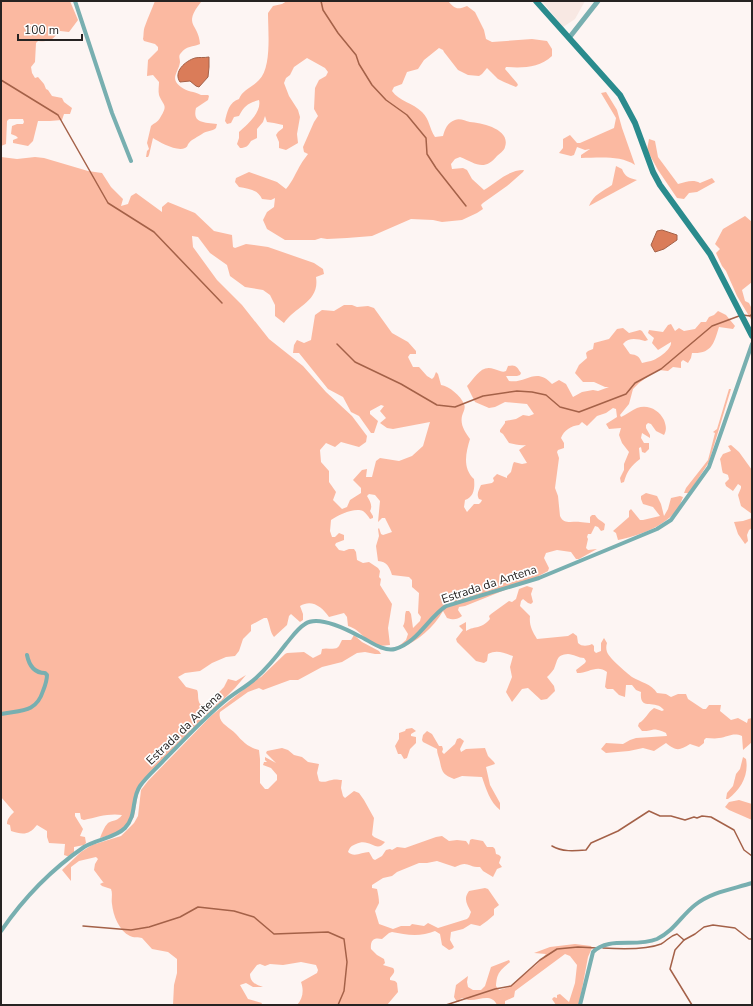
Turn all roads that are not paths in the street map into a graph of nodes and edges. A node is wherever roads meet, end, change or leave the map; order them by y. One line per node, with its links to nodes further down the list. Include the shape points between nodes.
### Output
1 (75, 1): 5 (street, via 112,113)
2 (536, 1): 4 (main road)
3 (598, 1): 4 (street)
4 (570, 38): 6 (main road, via 620,95 660,185 710,254)
5 (131, 161)
6 (752, 336)
7 (752, 344): 11 (street, Estrada da Antena, via 709,467 672,520 657,529 539,578 446,606 410,641 394,649 385,649 335,625 313,620 305,624 255,679 210,713 139,787 130,823 117,834 86,846 56,868 10,916)
8 (27, 655): 9 (street, via 32,668 47,675 38,703 32,708)
9 (1, 714)
10 (752, 883): 12 (street, via 711,896 694,905 676,926 657,939 598,947 593,952)
11 (1, 931)
12 (580, 1005)

